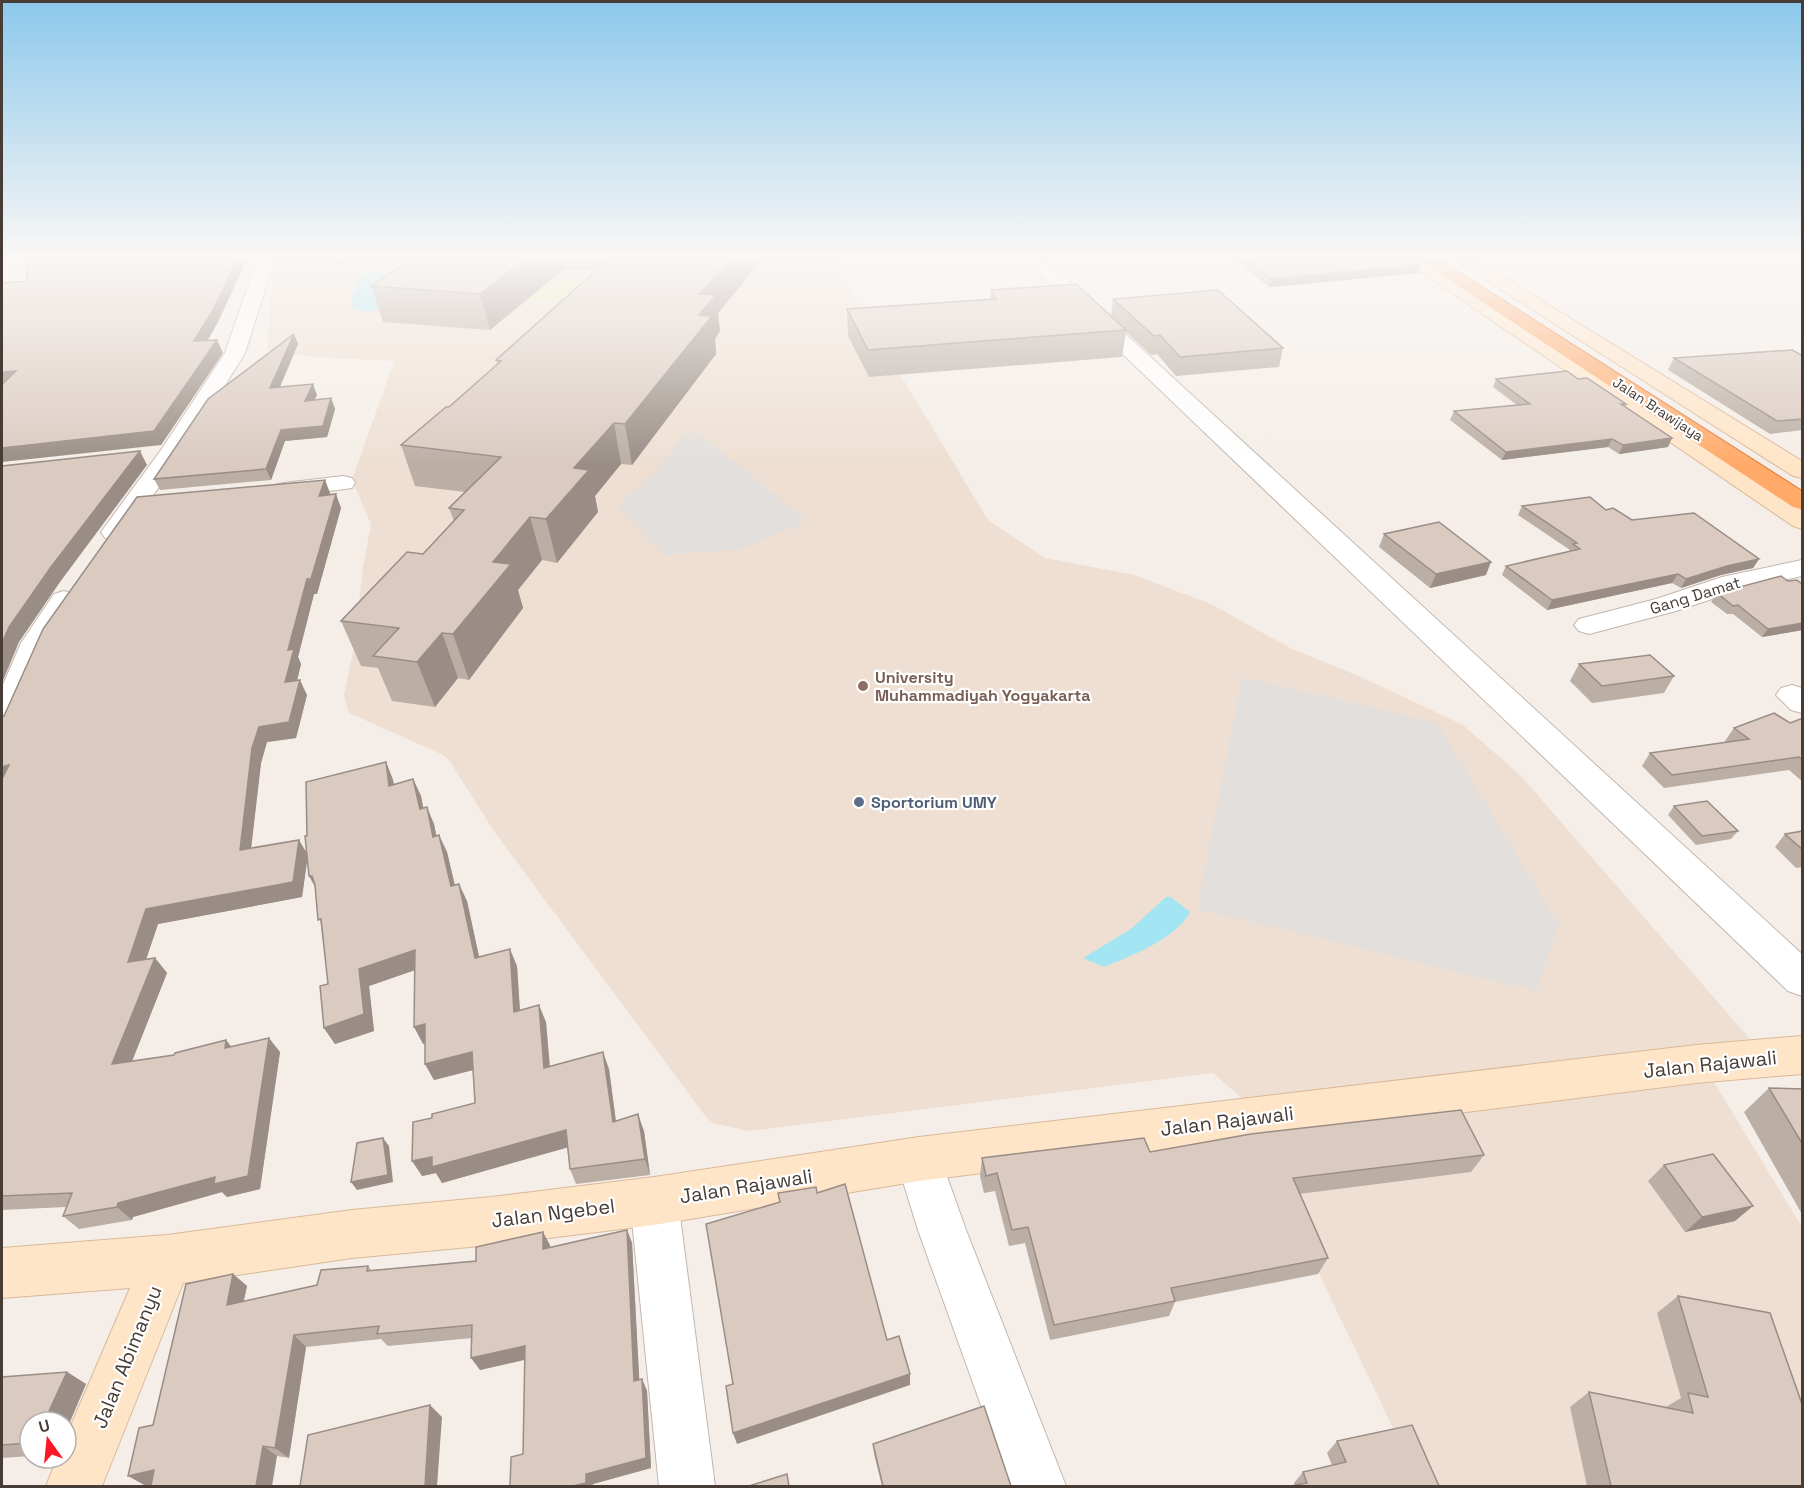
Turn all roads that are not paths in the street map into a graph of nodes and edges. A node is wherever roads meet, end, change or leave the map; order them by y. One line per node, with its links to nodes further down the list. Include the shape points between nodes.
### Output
1 (244, 326): 7 (street, via 235,353)
2 (1105, 326): 24 (street)
3 (1511, 326): 16 (street)
4 (1530, 326): 15 (highway, Jalan Brawijaya)
5 (1552, 326): 11 (highway, Jalan Brawijaya)
6 (1570, 326): 9 (street)
7 (171, 453): 8 (street); 14 (street)
8 (137, 456)
9 (1803, 471)
10 (343, 483): 12 (street)
11 (1803, 486)
12 (265, 491)
13 (168, 500): 14 (street)
14 (135, 502): 17 (street)
15 (1803, 502)
16 (1803, 521)
17 (100, 550)
18 (1803, 568): 20 (street, Gang Damat, via 1732,583)
19 (79, 579): 23 (street, via 36,643)
20 (1589, 625)
21 (1803, 691): 22 (street, via 1792,694)
22 (1803, 703)
23 (2, 722)
24 (1803, 979)
25 (1803, 1055): 26 (street, Jalan Rajawali, via 1567,1079)
26 (919, 1160): 27 (street, Jalan Rajawali); 32 (street, via 964,1293)
27 (654, 1201): 28 (street, Jalan Ngebel, via 352,1234); 31 (street)
28 (167, 1260): 29 (street, Jalan Ngebel); 30 (street, Jalan Abimanyu)
29 (2, 1273)
30 (74, 1486)
31 (687, 1486)
32 (1038, 1486)

